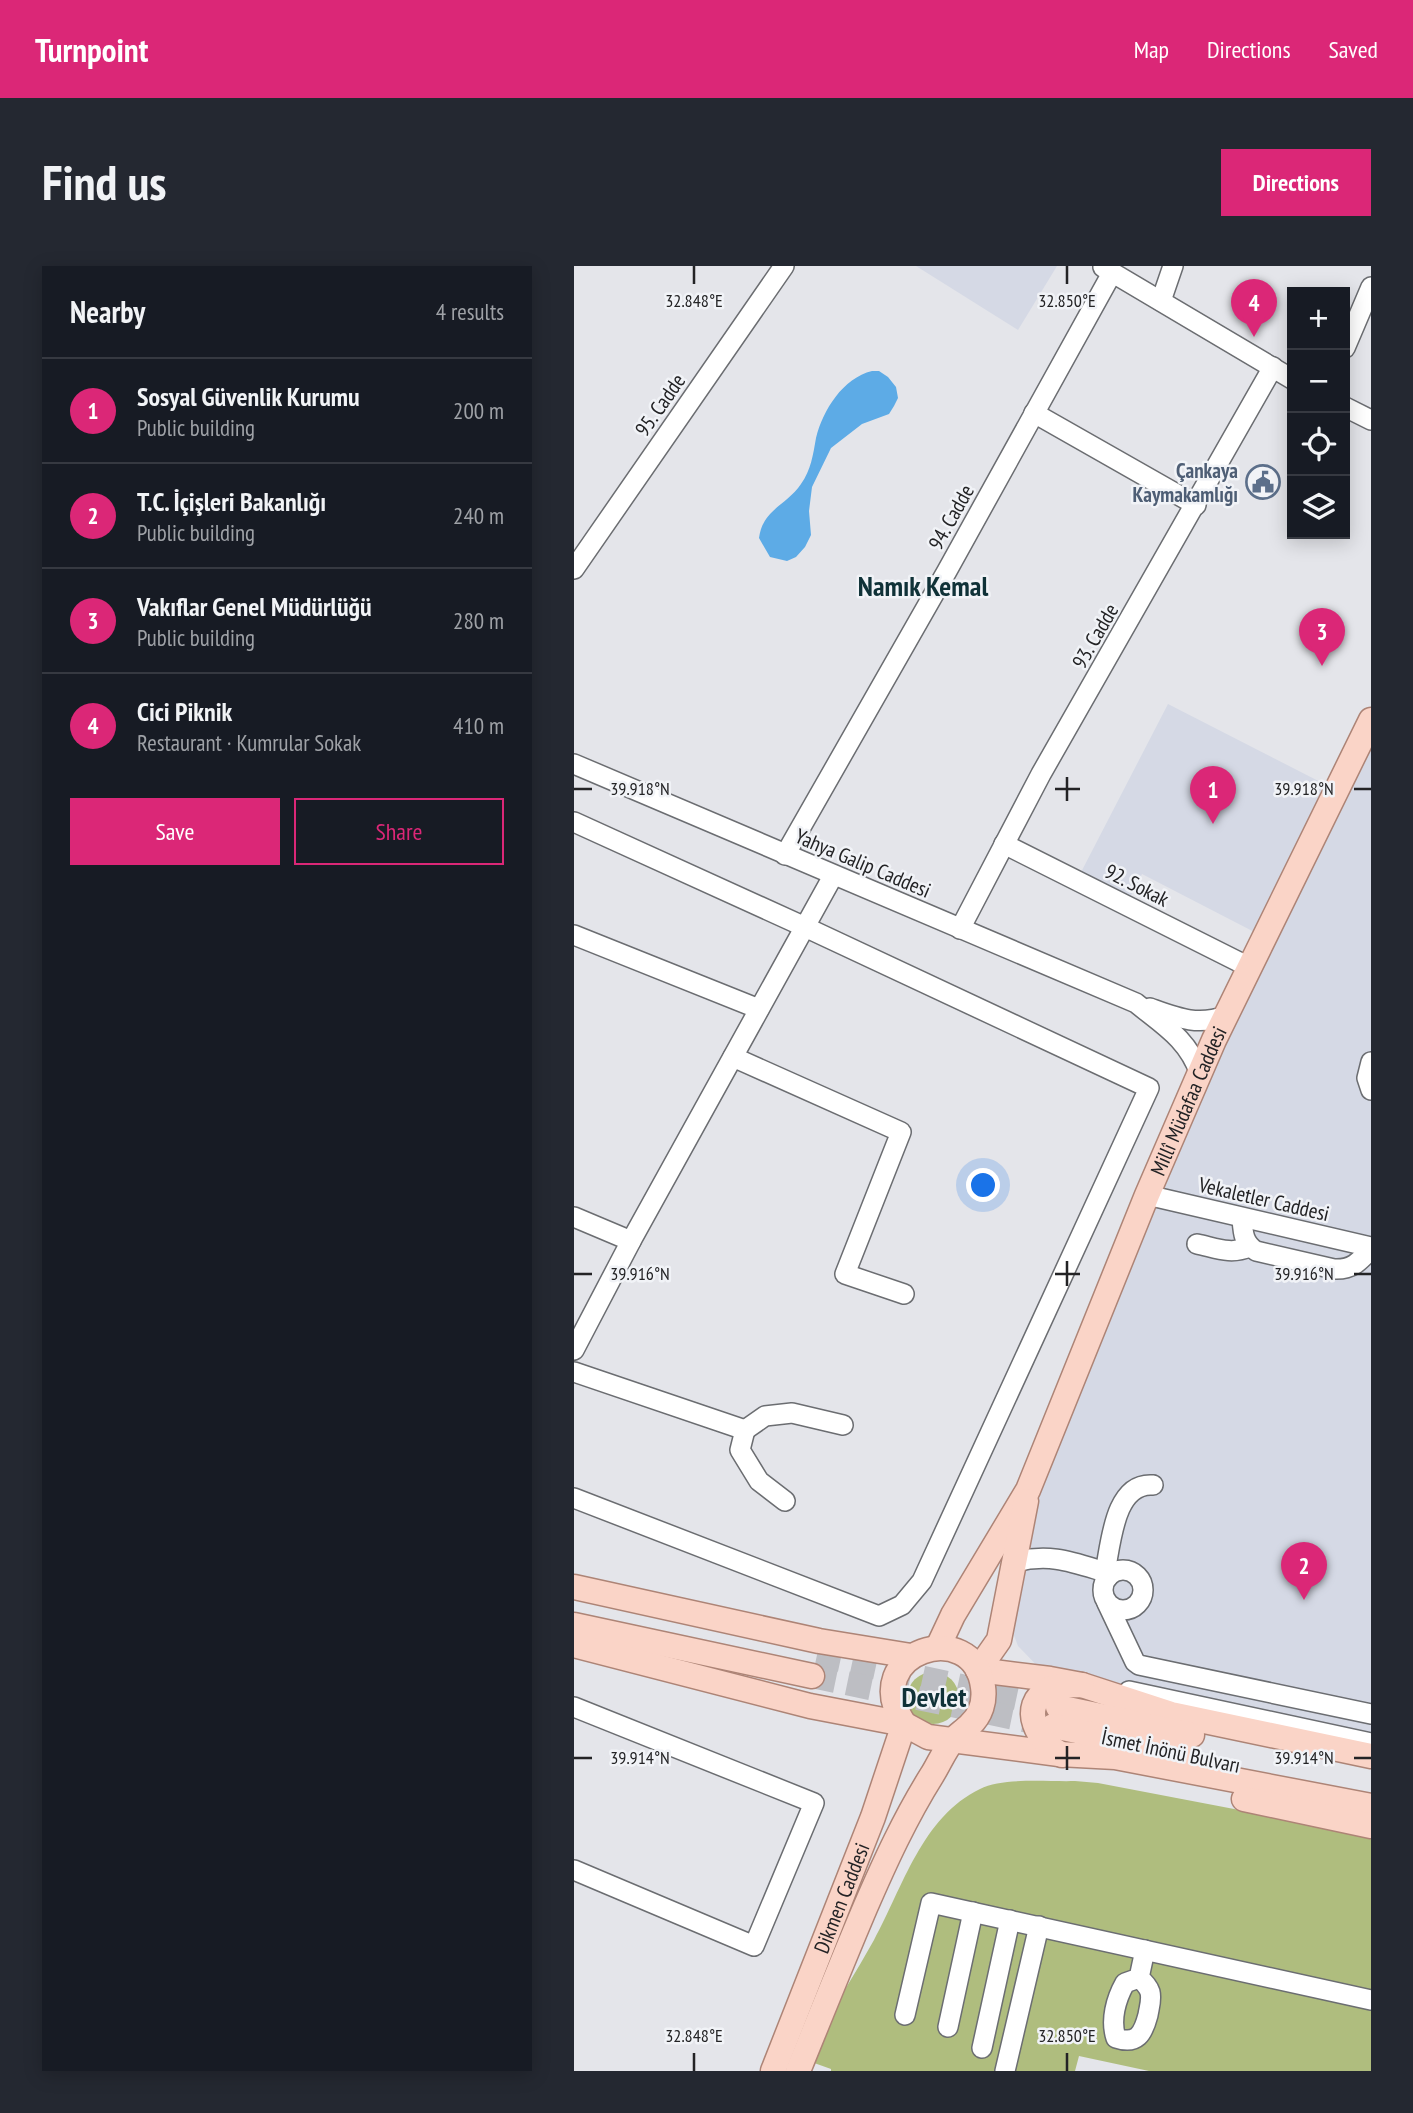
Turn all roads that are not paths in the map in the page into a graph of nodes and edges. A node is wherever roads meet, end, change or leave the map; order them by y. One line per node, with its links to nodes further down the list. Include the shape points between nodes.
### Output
1 (784, 266): 13 (street, 95. Cadde)
2 (1172, 266): 5 (street)
3 (1106, 269): 5 (street); 10 (street, 94. Cadde)
4 (1371, 287): 6 (street)
5 (1161, 301): 7 (street)
6 (1350, 336)
7 (1273, 368): 8 (street); 12 (street, 93. Cadde)
8 (1287, 376)
9 (1350, 410): 11 (street)
10 (1034, 412): 12 (street); 18 (street, 94. Cadde)
11 (1371, 420)
12 (1196, 505): 17 (street, 93. Cadde)
13 (574, 569)
14 (1371, 720): 23 (main road, Millî Müdafaa Caddesi)
15 (574, 764): 18 (street, Yahya Galip Caddesi)
16 (574, 822): 20 (street)
17 (1004, 844): 21 (street, 93. Cadde); 23 (street, 92. Sokak)
18 (785, 855): 19 (street, Yahya Galip Caddesi)
19 (833, 876): 20 (street); 21 (street, Yahya Galip Caddesi)
20 (805, 927): 25 (street); 45 (street, via 1149,1088 922,1581 902,1605 879,1616)
21 (960, 929): 24 (street, Yahya Galip Caddesi)
22 (574, 935): 25 (street)
23 (1249, 967): 26 (main road, Millî Müdafaa Caddesi)
24 (1136, 1003): 26 (street, Yahya Galip Caddesi, via 1192,1021); 29 (street, Yahya Galip Caddesi, via 1179,1038 1194,1055)
25 (759, 1009): 27 (street)
26 (1226, 1016): 29 (main road, Millî Müdafaa Caddesi)
27 (733, 1057): 34 (street); 38 (street, via 901,1132 845,1274)
28 (1371, 1062): 30 (street, via 1367,1082)
29 (1200, 1074): 31 (main road, Millî Müdafaa Caddesi)
30 (1371, 1090)
31 (1147, 1195): 33 (street, Vekaletler Caddesi); 44 (main road, Millî Müdafaa Caddesi)
32 (574, 1217): 34 (street)
33 (1242, 1218): 36 (street); 37 (street, Vekaletler Caddesi)
34 (631, 1241): 39 (street)
35 (1198, 1244): 36 (street, via 1230,1252)
36 (1249, 1247): 37 (street, via 1345,1270)
37 (1371, 1248)
38 (904, 1294)
39 (574, 1350)
40 (574, 1372): 42 (street)
41 (843, 1425): 42 (street, via 792,1413 765,1416)
42 (745, 1430): 46 (street, via 740,1450 759,1481)
43 (1153, 1485): 48 (street, via 1138,1487 1124,1498)
44 (1028, 1490): 47 (main road, Millî Müdafaa Caddesi); 54 (main road, Millî Müdafaa Caddesi)
45 (574, 1499)
46 (785, 1501)
47 (1015, 1562): 48 (street, via 1048,1557); 56 (main road, Millî Müdafaa Caddesi, via 999,1640)
48 (1107, 1575): 51 (street, via 1103,1591); 51 (street, via 1129,1571 1139,1578 1143,1591 1138,1604 1126,1610)
49 (574, 1587): 55 (main road, via 819,1641)
50 (574, 1603): 52 (main road, via 814,1666)
51 (1107, 1603): 59 (street, via 1139,1665)
52 (574, 1625)
53 (574, 1645): 60 (main road, via 810,1706)
54 (938, 1647): 55 (main road); 56 (main road, via 966,1656)
55 (911, 1656): 60 (main road, via 901,1667 893,1691)
56 (978, 1671): 57 (main road); 61 (main road, via 983,1680 982,1708)
57 (1082, 1685): 62 (street, via 1127,1690); 63 (main road, via 1055,1686 1040,1695 1035,1705 1037,1732); 64 (main road, via 1171,1714)
58 (574, 1707): 69 (street, via 814,1803 754,1946)
59 (1371, 1714)
60 (904, 1724): 61 (main road, via 928,1737); 79 (main road, Dikmen Caddesi)
61 (953, 1741): 63 (main road); 80 (main road, Dikmen Caddesi, via 889,1852)
62 (1371, 1743)
63 (1059, 1754): 67 (main road, via 1115,1757); 68 (main road, via 1101,1769)
64 (1371, 1756)
65 (1371, 1773): 66 (main road, İsmet İnönü Bulvarı, via 1055,1716)
66 (1371, 1795)
67 (1371, 1806)
68 (1371, 1826)
69 (574, 1870)
70 (973, 1912): 71 (street); 76 (street, via 930,1903); 77 (street)
71 (1010, 1920): 72 (street); 78 (street)
72 (1039, 1926): 73 (street); 81 (street)
73 (1145, 1950): 74 (street); 75 (street)
74 (1139, 1978)
75 (1371, 2000)
76 (905, 2015)
77 (948, 2026)
78 (982, 2048)
79 (773, 2071)
80 (798, 2071)
81 (1005, 2071)

